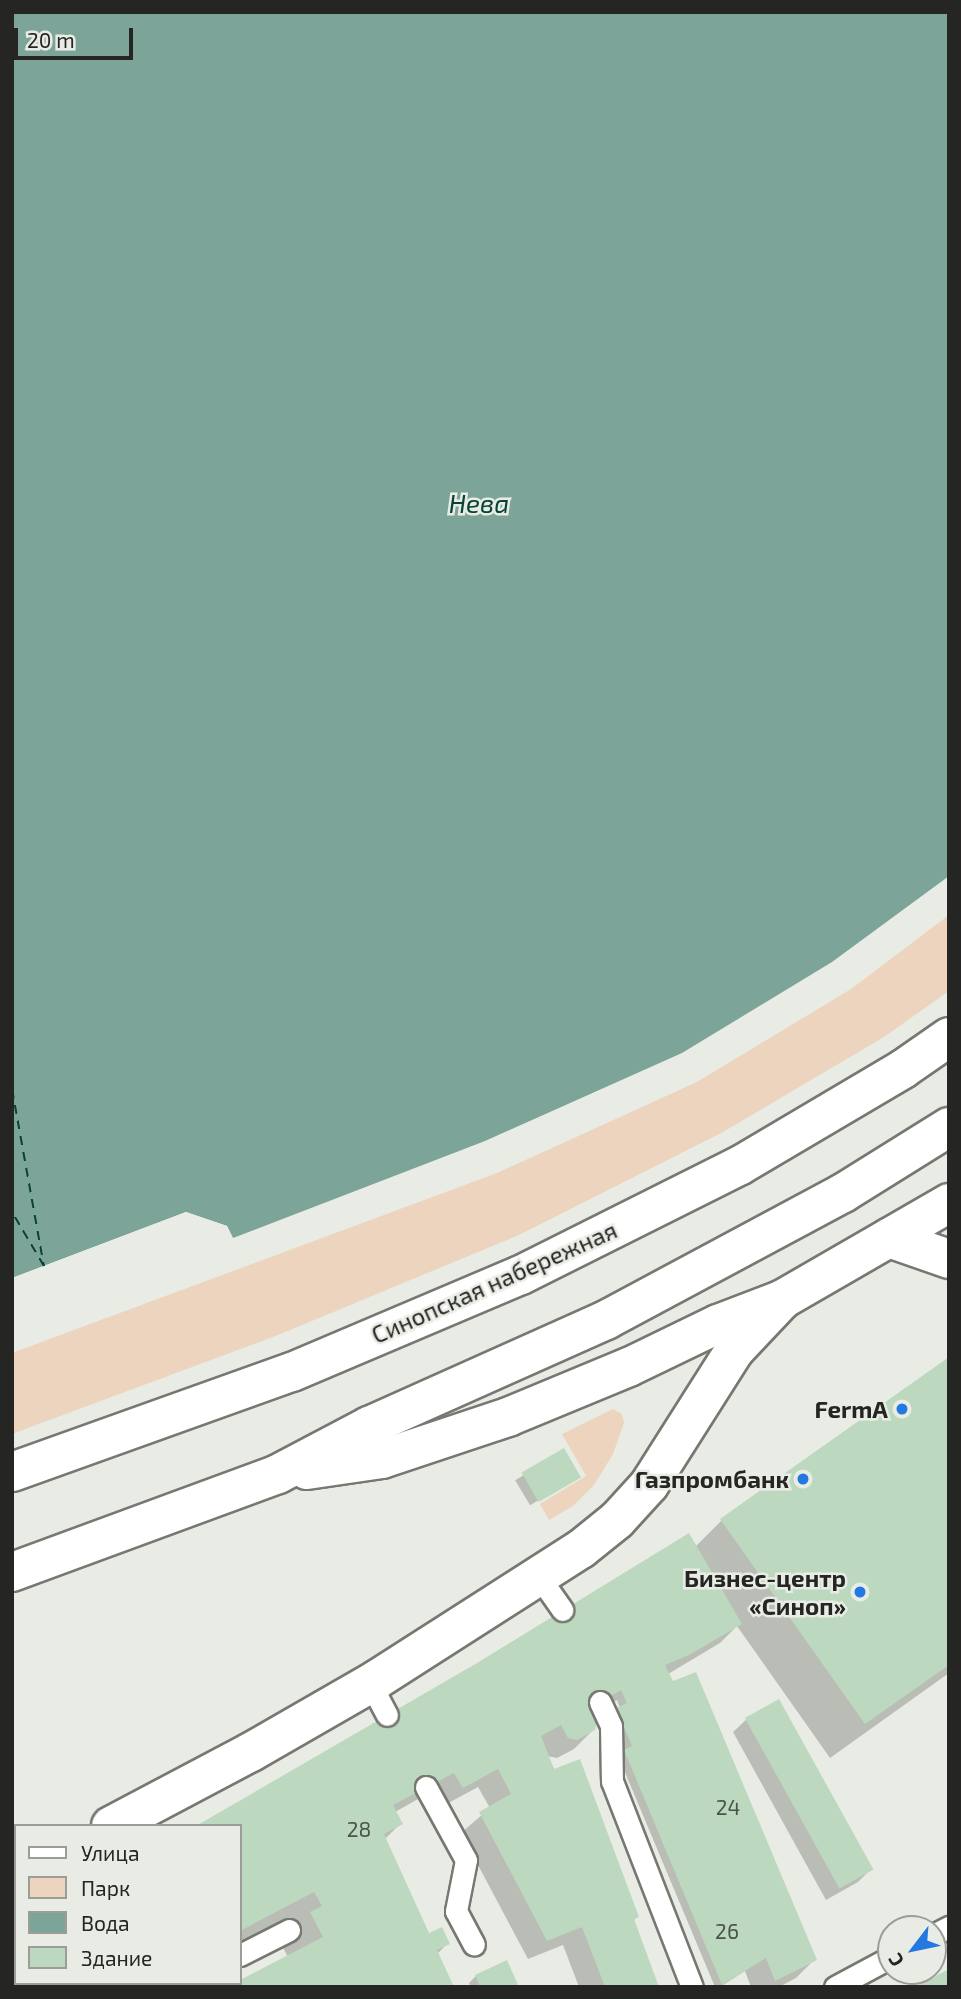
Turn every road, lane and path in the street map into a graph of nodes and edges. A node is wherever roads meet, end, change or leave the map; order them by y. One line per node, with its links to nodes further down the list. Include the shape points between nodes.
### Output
1 (949, 1037): 7 (main road, Синопская набережная, via 739,1166 521,1275 292,1372)
2 (949, 1127): 8 (main road, via 843,1193 618,1314 369,1426)
3 (949, 1203): 4 (main road)
4 (888, 1238): 5 (main road); 6 (main road)
5 (949, 1259)
6 (783, 1299): 8 (main road, via 508,1417 382,1458); 10 (main road, via 734,1352 649,1485 617,1520)
7 (12, 1472)
8 (278, 1474): 9 (main road)
9 (12, 1572)
10 (540, 1578): 11 (lane); 14 (main road, via 379,1699 251,1752)
11 (562, 1610)
12 (600, 1702): 19 (lane, via 611,1726 612,1782)
13 (426, 1787): 16 (lane, via 466,1860 456,1911)
14 (114, 1824)
15 (289, 1930): 17 (lane)
16 (474, 1945)
17 (242, 1954)
18 (877, 1964): 20 (lane)
19 (692, 1987)
20 (835, 1987)

